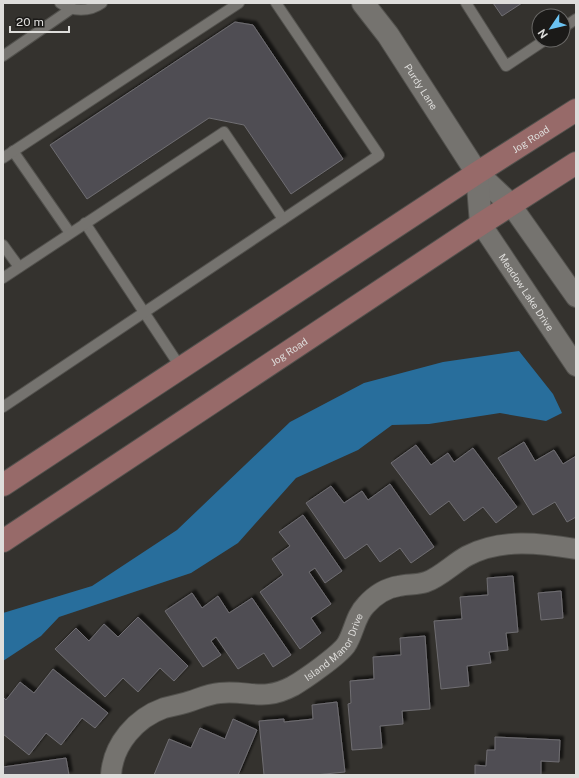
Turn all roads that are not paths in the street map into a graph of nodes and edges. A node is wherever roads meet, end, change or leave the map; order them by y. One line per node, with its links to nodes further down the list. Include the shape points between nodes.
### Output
1 (60, 3): 7 (lane)
2 (102, 3): 7 (lane, via 91,9)
3 (239, 3): 11 (lane)
4 (276, 3): 16 (lane, via 379,155)
5 (363, 3): 14 (street, Purdy Lane, via 388,35)
6 (466, 3): 8 (lane, via 506,66)
7 (71, 9): 9 (lane)
8 (533, 48)
9 (3, 56)
10 (576, 110): 14 (main road, Jog Road)
11 (13, 151): 12 (lane); 19 (lane)
12 (3, 158)
13 (576, 163): 15 (main road, Jog Road)
14 (477, 173): 15 (street, Purdy Lane); 18 (street, Purdy Lane); 26 (main road, Jog Road)
15 (511, 205): 18 (main road, Jog Road); 23 (street)
16 (283, 219): 17 (lane, via 224,132); 24 (lane)
17 (85, 223): 19 (lane); 24 (lane)
18 (481, 224): 25 (street, Meadow Lake Drive); 29 (main road, Jog Road)
19 (70, 233): 21 (lane)
20 (3, 244): 21 (lane)
21 (19, 267): 22 (lane)
22 (3, 278)
23 (576, 297)
24 (145, 312): 26 (lane); 27 (lane)
25 (575, 362)
26 (181, 368): 28 (main road, Jog Road)
27 (3, 407)
28 (3, 485)
29 (3, 541)
30 (576, 549): 31 (street, Island Manor Drive, via 547,544 497,545 466,557 428,582 386,590 364,607 356,619 346,645 336,655 281,692 266,695 234,692 204,696 164,708 145,718 129,731 121,743)
31 (111, 775)

